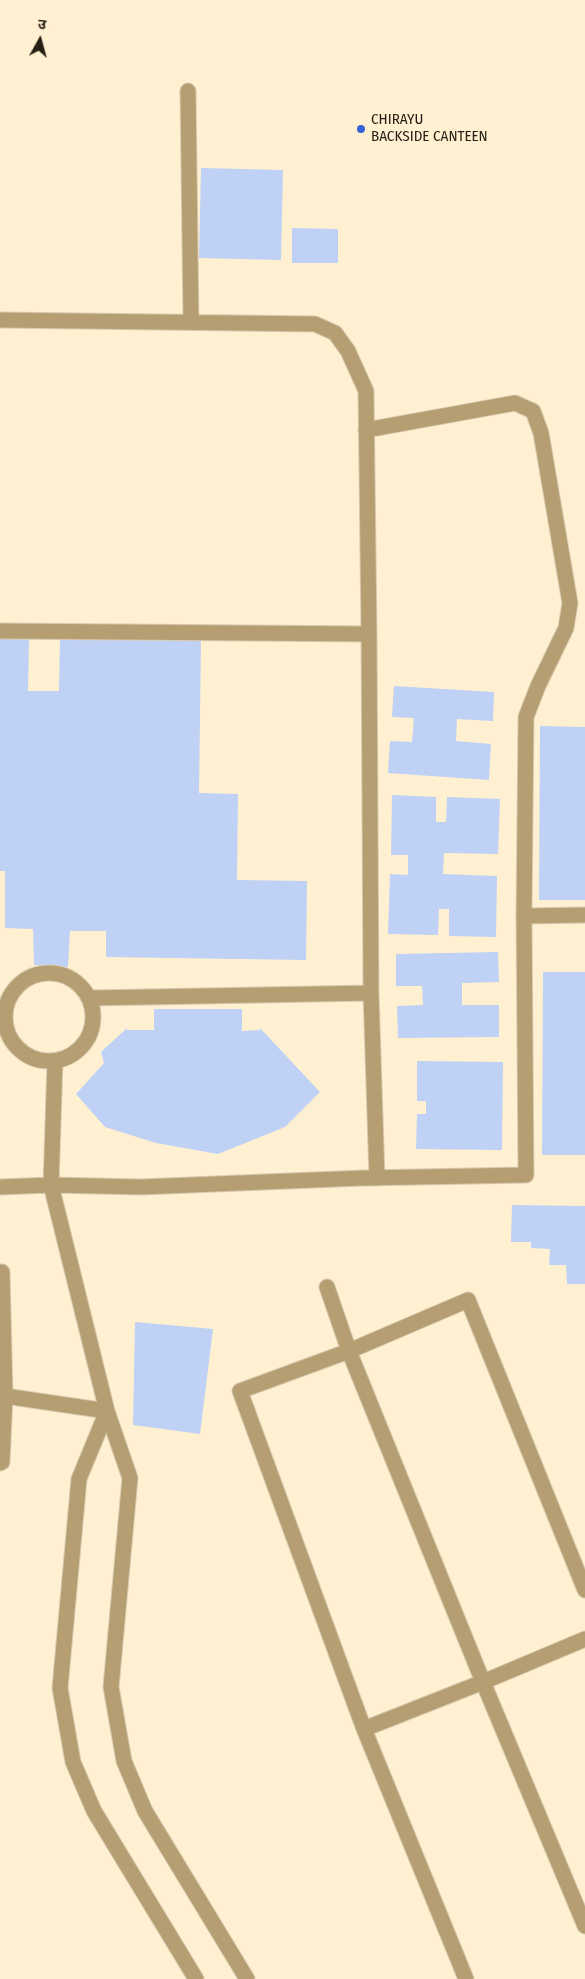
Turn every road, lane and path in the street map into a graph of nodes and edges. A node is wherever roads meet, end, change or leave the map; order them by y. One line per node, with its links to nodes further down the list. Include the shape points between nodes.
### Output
1 (188, 90): 3 (street)
2 (0, 320): 3 (street)
3 (191, 322): 4 (street, via 315,324 335,332 348,350 366,391)
4 (366, 430): 6 (street); 8 (street, via 515,403 533,411 540,433 570,603 566,628 526,717)
5 (0, 631): 6 (street)
6 (369, 634): 9 (street)
7 (585, 915): 8 (street)
8 (524, 916): 12 (street, via 526,1175)
9 (371, 993): 10 (street); 12 (street)
10 (90, 998): 11 (street, via 94,1012 88,1039 80,1050); 11 (street, via 71,979 44,973 31,977 10,995 5,1023 9,1036 28,1056 41,1061)
11 (55, 1061): 13 (street)
12 (377, 1178): 13 (street, via 141,1188)
13 (52, 1185): 14 (street); 19 (street)
14 (0, 1187)
15 (0, 1272): 18 (street)
16 (327, 1287): 17 (street)
17 (349, 1350): 21 (street, via 468,1300); 23 (street); 24 (street, via 240,1391)
18 (4, 1396): 19 (street); 20 (street)
19 (107, 1411): 26 (street, via 79,1479 60,1688 73,1762 94,1812); 27 (street, via 130,1478 111,1687 124,1761 145,1811)
20 (0, 1463)
21 (585, 1590)
22 (585, 1639): 23 (street)
23 (483, 1682): 24 (street); 25 (street)
24 (364, 1729): 28 (street)
25 (585, 1926)
26 (196, 1979)
27 (247, 1979)
28 (466, 1979)

